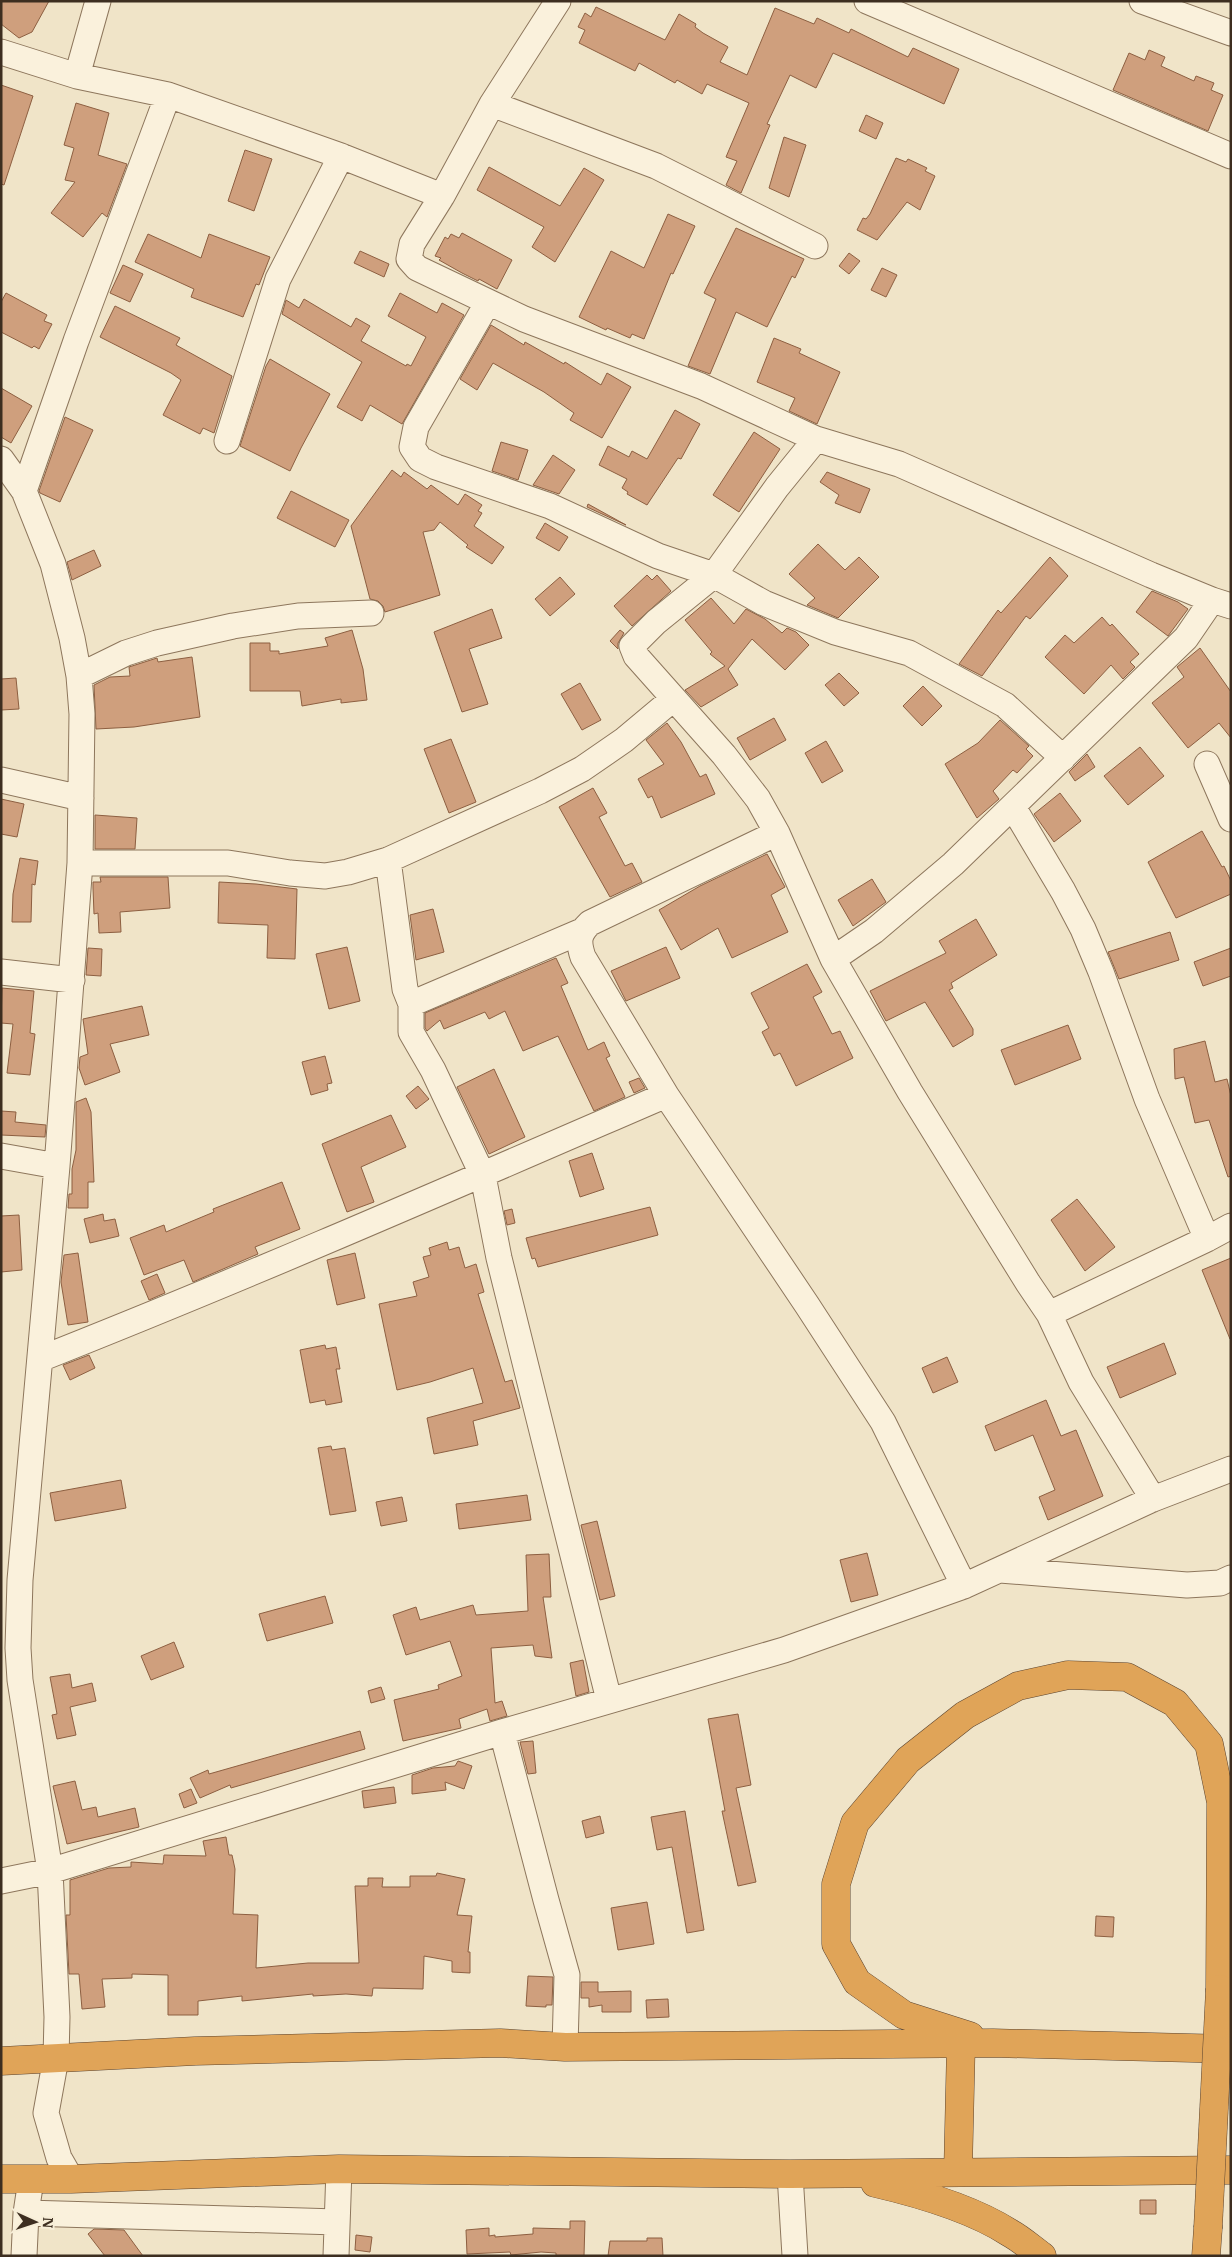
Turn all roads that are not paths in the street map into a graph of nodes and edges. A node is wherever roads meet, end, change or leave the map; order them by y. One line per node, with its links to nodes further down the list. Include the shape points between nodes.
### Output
1 (98, 1): 7 (street)
2 (558, 1): 9 (street)
3 (867, 1): 11 (street)
4 (1142, 1): 5 (street)
5 (1231, 33)
6 (1, 52): 7 (street)
7 (77, 76): 8 (street)
8 (168, 95): 10 (street); 18 (street, via 76,341)
9 (492, 104): 12 (street); 13 (street, via 656,166)
10 (341, 156): 12 (street); 16 (street, via 278,278)
11 (1231, 156)
12 (442, 196): 14 (street, via 412,244 409,259 417,268)
13 (815, 246)
14 (488, 302): 15 (street, via 524,319 700,386); 19 (street, via 416,427 412,446 420,459 550,506 658,556)
15 (816, 439): 19 (street, via 776,487); 20 (street, via 899,464)
16 (227, 442)
17 (1, 459): 18 (street)
18 (24, 492): 22 (street, via 54,564)
19 (714, 575): 23 (street, via 632,646 636,656); 24 (street, via 764,603 835,632 909,653 1006,705)
20 (1221, 603): 24 (street)
21 (371, 613): 22 (street, via 298,616 234,626 126,652)
22 (79, 676): 27 (street)
23 (673, 699): 30 (street, via 743,778); 31 (street, via 624,740 582,769)
24 (1063, 758): 28 (street)
25 (1207, 764): 29 (street)
26 (1, 780): 27 (street)
27 (81, 798): 32 (street)
28 (1013, 807): 34 (street, via 916,898); 43 (street, via 1083,929 1147,1099)
29 (1231, 819)
30 (777, 833): 33 (street, via 590,924); 34 (street)
31 (388, 860): 32 (street, via 325,876 228,863); 37 (street, via 405,989)
32 (80, 863): 36 (street)
33 (582, 931): 37 (street); 38 (street, via 579,938 583,957)
34 (833, 959): 44 (street, via 910,1092)
35 (1, 972): 36 (street)
36 (72, 980): 40 (street)
37 (411, 1004): 41 (street, via 411,1032 433,1070)
38 (666, 1095): 41 (street); 51 (street, via 883,1422)
39 (1, 1156): 40 (street)
40 (58, 1166): 45 (street)
41 (483, 1176): 45 (street); 53 (street, via 499,1258)
42 (1231, 1226): 43 (street)
43 (1207, 1239): 44 (street)
44 (1049, 1314): 47 (street, via 1081,1382)
45 (40, 1359): 49 (street)
46 (1231, 1469): 47 (street)
47 (1154, 1499): 48 (street)
48 (998, 1569): 50 (street, via 1187,1585 1220,1583); 51 (street)
49 (11, 1578): 52 (street, via 18,1648)
50 (1231, 1578)
51 (964, 1586): 53 (street, via 784,1650)
52 (11, 1680): 55 (street)
53 (609, 1700): 54 (street)
54 (502, 1732): 55 (street); 59 (street, via 567,1975)
55 (50, 1871): 56 (street); 61 (street)
56 (1, 1881)
57 (961, 2044): 58 (highway); 59 (highway); 65 (highway)
58 (993, 2044): 60 (highway); 77 (highway, bridge, via 904,2014 857,1982 836,1944 836,1884 855,1823 908,1760 965,1715 1018,1686 1068,1675 1127,1677 1175,1702 1209,1744 1221,1802 1220,1989)
59 (565, 2047): 61 (highway, via 500,2043)
60 (1231, 2049)
61 (56, 2058): 62 (highway); 69 (street, via 46,2113 59,2158)
62 (1, 2061)
63 (339, 2169): 66 (highway); 69 (highway); 72 (street)
64 (1231, 2170): 65 (highway)
65 (958, 2172): 67 (highway)
66 (790, 2174): 67 (highway); 75 (street)
67 (840, 2174): 76 (highway, via 899,2188 961,2209 1010,2232)
68 (1, 2179): 70 (highway)
69 (71, 2179): 70 (highway)
70 (31, 2180): 71 (street)
71 (26, 2214): 72 (street); 73 (street)
72 (337, 2222): 74 (street)
73 (24, 2256)
74 (336, 2256)
75 (795, 2256)
76 (1042, 2256)
77 (1206, 2256)

